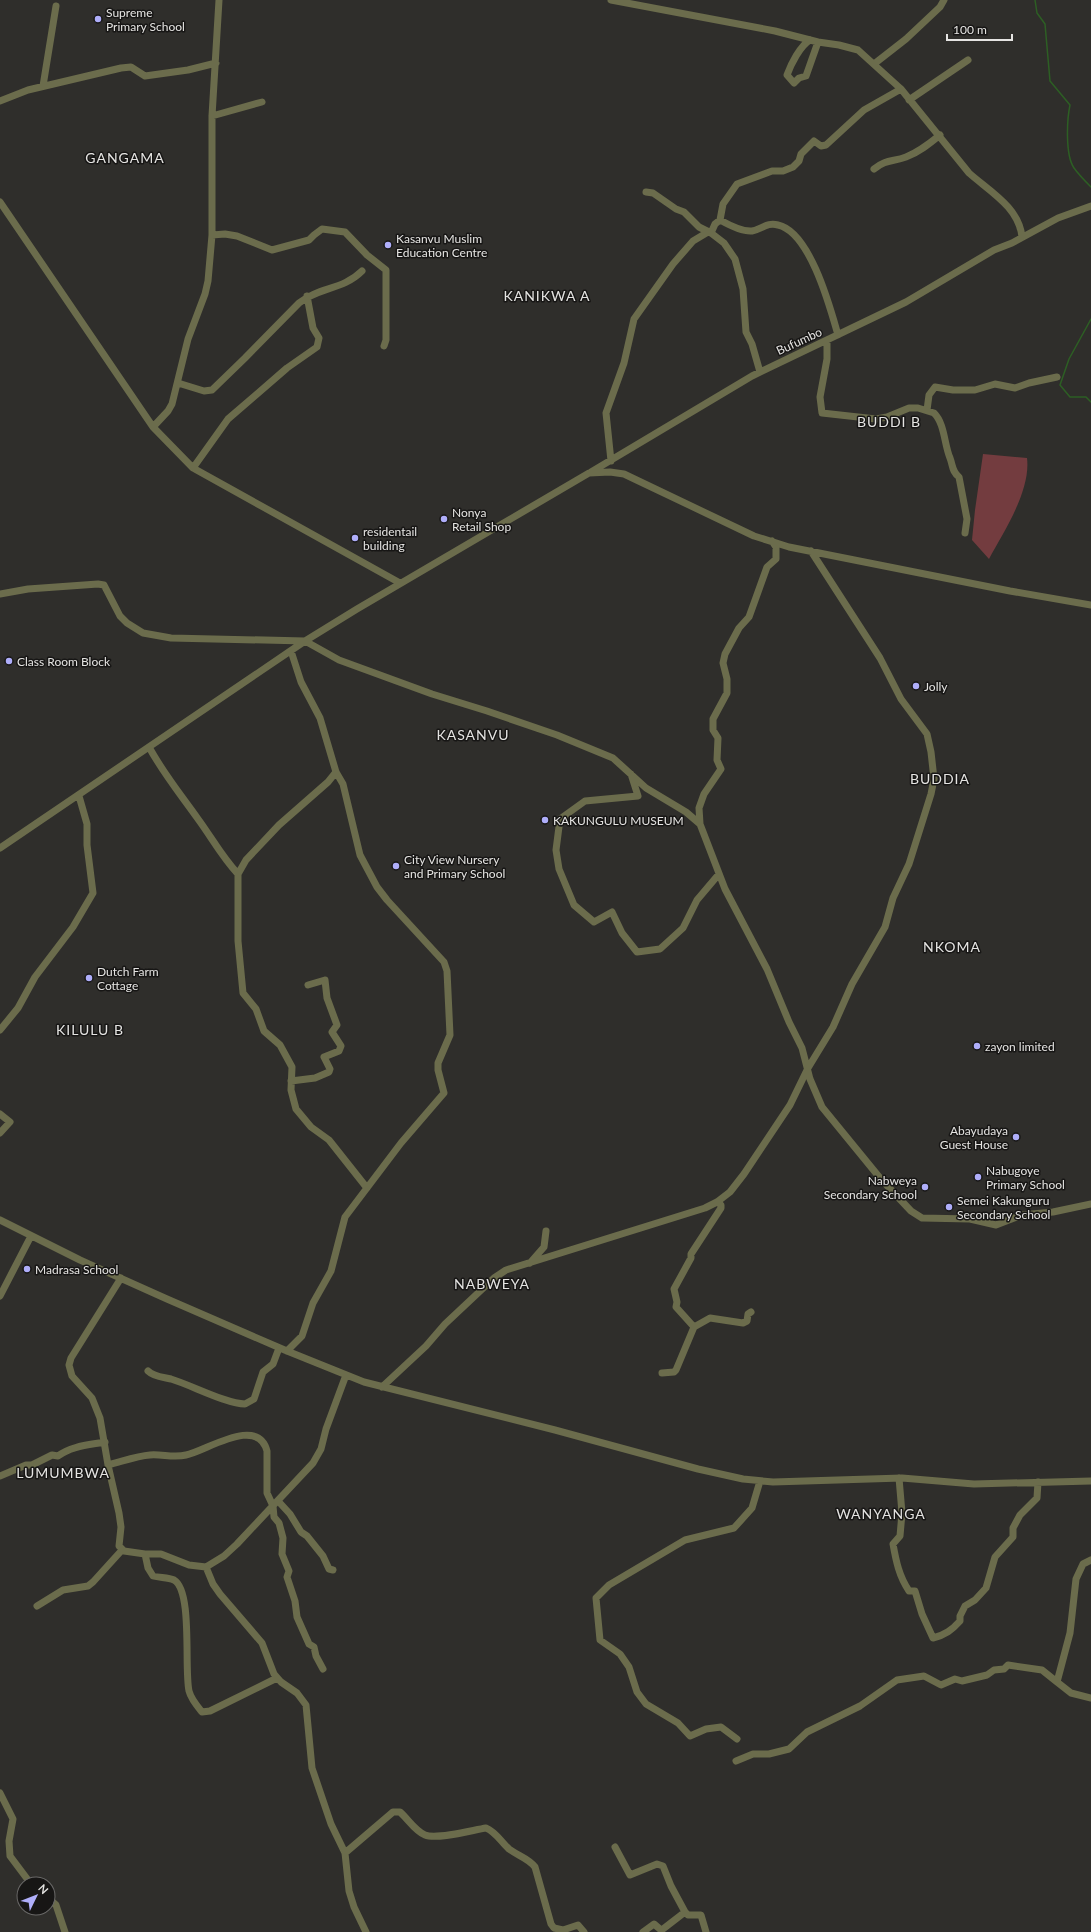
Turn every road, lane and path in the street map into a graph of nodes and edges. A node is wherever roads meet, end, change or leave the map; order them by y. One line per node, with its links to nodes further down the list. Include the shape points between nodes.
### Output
1 (219, 0): 8 (street)
2 (611, 0): 5 (street)
3 (944, 0): 9 (street, via 940,7 906,39)
4 (56, 6): 10 (street)
5 (810, 40): 6 (street); 6 (street, via 793,59 786,75 794,83 806,76)
6 (818, 42): 9 (street, via 854,48)
7 (968, 60): 12 (street)
8 (216, 63): 10 (street, via 145,76 128,67); 15 (street)
9 (874, 64): 11 (street)
10 (42, 86): 13 (street)
11 (902, 89): 12 (street); 21 (street, via 864,110 826,145 821,146 814,141 793,167 740,182 723,204)
12 (909, 100): 16 (street)
13 (0, 101)
14 (262, 102): 15 (street)
15 (212, 116): 23 (street)
16 (940, 135): 17 (street, via 925,148 906,157 890,159); 24 (street, via 969,173 1015,215 1021,227)
17 (874, 169)
18 (646, 192): 22 (street, via 653,193 684,212 699,227)
19 (0, 203): 34 (street)
20 (1091, 206): 24 (street, Bufumbo, via 1058,218)
21 (720, 220): 22 (street); 27 (street, via 752,231 770,224 780,225 799,240 820,277)
22 (710, 232): 30 (street, via 724,243 734,258 743,289 746,332); 35 (street, via 693,241 673,264 634,319 624,363 606,413)
23 (212, 236): 29 (street, via 237,236 272,250 309,240 322,229 345,232 386,270); 32 (street, via 205,294 188,339)
24 (1022, 237): 27 (street, Bufumbo, via 994,250 906,302)
25 (362, 271): 26 (street, via 341,286)
26 (307, 296): 32 (street, via 216,388 204,390); 36 (street, via 313,328 319,338 317,347 287,368 228,419)
27 (838, 335): 28 (street, Bufumbo)
28 (827, 340): 30 (street, Bufumbo); 33 (street, via 827,359 820,396 822,413 876,419 909,408)
29 (384, 346)
30 (760, 372): 35 (street, Bufumbo, via 650,435)
31 (1057, 377): 33 (street, via 1015,388 995,384 975,390 935,387 929,395)
32 (178, 383): 34 (street, via 168,411)
33 (927, 410): 38 (street, via 936,415 942,426 946,452 955,474 959,477 967,519)
34 (152, 427): 36 (street)
35 (611, 461): 37 (street, Bufumbo)
36 (193, 468): 41 (street)
37 (589, 473): 39 (street, via 624,474 754,536); 41 (street, Bufumbo)
38 (965, 533)
39 (771, 541): 40 (street); 50 (street, via 776,547 776,559 767,567 749,617 739,628 725,654 723,663 727,693 712,719 718,738 717,760 721,769 704,794)
40 (811, 551): 43 (street); 58 (street, via 880,658 901,699 923,727 931,752 934,779 909,864 893,898 885,927 852,984 828,1036)
41 (400, 583): 44 (street, Bufumbo)
42 (0, 594): 44 (street, via 28,589 98,584 108,589 120,616 142,633 171,638)
43 (1091, 605)
44 (305, 641): 45 (street, Bufumbo); 48 (street, via 339,660 400,683 598,751 613,758)
45 (291, 651): 46 (street, Bufumbo); 47 (street, via 301,682 320,718)
46 (149, 747): 49 (street, Bufumbo); 54 (street, via 160,768)
47 (336, 772): 54 (street, via 259,844); 64 (street, via 346,795 360,855 374,881 390,904 444,962 449,977 450,1035 438,1063 444,1093)
48 (631, 774): 51 (street, via 650,791); 55 (street, via 638,796 586,801 560,819 556,850 559,869 574,905 594,922 612,912 622,933 637,952 660,949 683,928 697,900)
49 (79, 796): 53 (street, Bufumbo); 57 (street, via 87,824 93,893 73,928)
50 (700, 806): 51 (street); 52 (street)
51 (686, 812): 52 (street)
52 (700, 824): 55 (street)
53 (0, 848)
54 (238, 874): 60 (street, via 238,941 243,993 256,1009 264,1030 280,1045 292,1067)
55 (719, 874): 58 (street, via 767,969 788,1022 802,1048)
56 (308, 985): 60 (street, via 325,980 327,998 337,1025 332,1032 341,1046 338,1051 324,1058 329,1072 307,1080)
57 (0, 1030)
58 (808, 1068): 59 (street); 61 (street)
59 (803, 1080): 61 (street); 65 (street, via 744,1174 734,1188)
60 (291, 1081): 64 (street, via 296,1109 311,1127 329,1140)
61 (814, 1089): 66 (street, via 822,1107 861,1156 902,1203 919,1218 970,1219 996,1225 1022,1215)
62 (0, 1114): 63 (street, via 10,1122)
63 (0, 1132)
64 (367, 1188): 76 (street, via 345,1217 335,1262 313,1304 302,1336)
65 (717, 1202): 70 (street); 74 (street, via 721,1208 691,1254 674,1289 676,1307)
66 (1091, 1204)
67 (0, 1220): 69 (street)
68 (546, 1232): 70 (street, via 544,1246)
69 (31, 1236): 71 (street); 72 (street)
70 (530, 1263): 80 (street, via 506,1270 494,1278)
71 (121, 1278): 75 (street); 81 (street, via 69,1365 72,1376 92,1398 100,1418)
72 (0, 1296)
73 (751, 1312): 74 (street, via 747,1321 743,1323 710,1318)
74 (694, 1327): 78 (street, via 676,1370)
75 (279, 1348): 76 (street); 77 (street, via 273,1364 264,1372 254,1399 245,1404 232,1402)
76 (287, 1351): 79 (street)
77 (148, 1371)
78 (662, 1373)
79 (346, 1375): 80 (street); 88 (street, via 317,1457)
80 (382, 1387): 85 (street, via 692,1467)
81 (104, 1442): 82 (street); 83 (street, via 79,1447 58,1456 52,1455)
82 (108, 1465): 88 (street, via 150,1455 187,1455 223,1440 241,1436 257,1437 266,1445 267,1493); 89 (street, via 120,1513 118,1542)
83 (0, 1476)
84 (899, 1478): 85 (street); 87 (street, via 974,1484); 87 (street, via 902,1513 900,1536 893,1544 897,1567 909,1591 915,1591 933,1638 947,1633 956,1626 965,1606 986,1588 995,1557 1013,1537 1013,1528 1020,1515 1037,1498)
85 (760, 1481): 99 (street, via 752,1508 734,1528 686,1540 609,1585 596,1598 600,1640 620,1654 629,1667 637,1692 646,1704 678,1723 690,1736 706,1729 722,1727)
86 (1091, 1481): 87 (street)
87 (1038, 1482)
88 (276, 1504): 92 (street, via 229,1552); 93 (street, via 290,1514 301,1532 323,1556 329,1569); 95 (street, via 274,1517 280,1523 283,1538 282,1554 289,1571 288,1577 297,1617 308,1644 314,1647)
89 (122, 1550): 90 (street); 94 (street, via 88,1586 63,1590)
90 (145, 1554): 92 (street, via 161,1554 189,1565); 96 (street, via 153,1576 168,1578 179,1585 187,1613 189,1692 202,1712 210,1711)
91 (1091, 1560): 97 (street, via 1083,1564 1076,1579 1070,1633)
92 (206, 1567): 96 (street, via 220,1594 262,1643)
93 (333, 1570)
94 (37, 1606)
95 (323, 1669)
96 (277, 1678): 103 (street, via 306,1705 312,1768 331,1824)
97 (1057, 1682): 98 (street, via 1071,1693); 100 (street, via 1042,1670 1008,1665 986,1675 962,1681 955,1679 941,1685 924,1676 897,1680 860,1706 807,1732 789,1749 769,1754 753,1754)
98 (1091, 1698)
99 (737, 1739)
100 (736, 1761)
101 (0, 1793): 104 (street, via 13,1819 9,1841 10,1856)
102 (615, 1847): 106 (street, via 630,1875 657,1864 663,1866)
103 (345, 1853): 108 (street, via 349,1891); 109 (street, via 393,1812 400,1812 421,1833 429,1837 486,1828 510,1850 531,1862 554,1928 562,1930 578,1925)
104 (26, 1876)
105 (56, 1905): 107 (street)
106 (685, 1912): 110 (street, via 661,1930 654,1924); 111 (street, via 701,1915)
107 (65, 1932)
108 (366, 1932)
109 (584, 1932)
110 (643, 1932)
111 (706, 1932)

